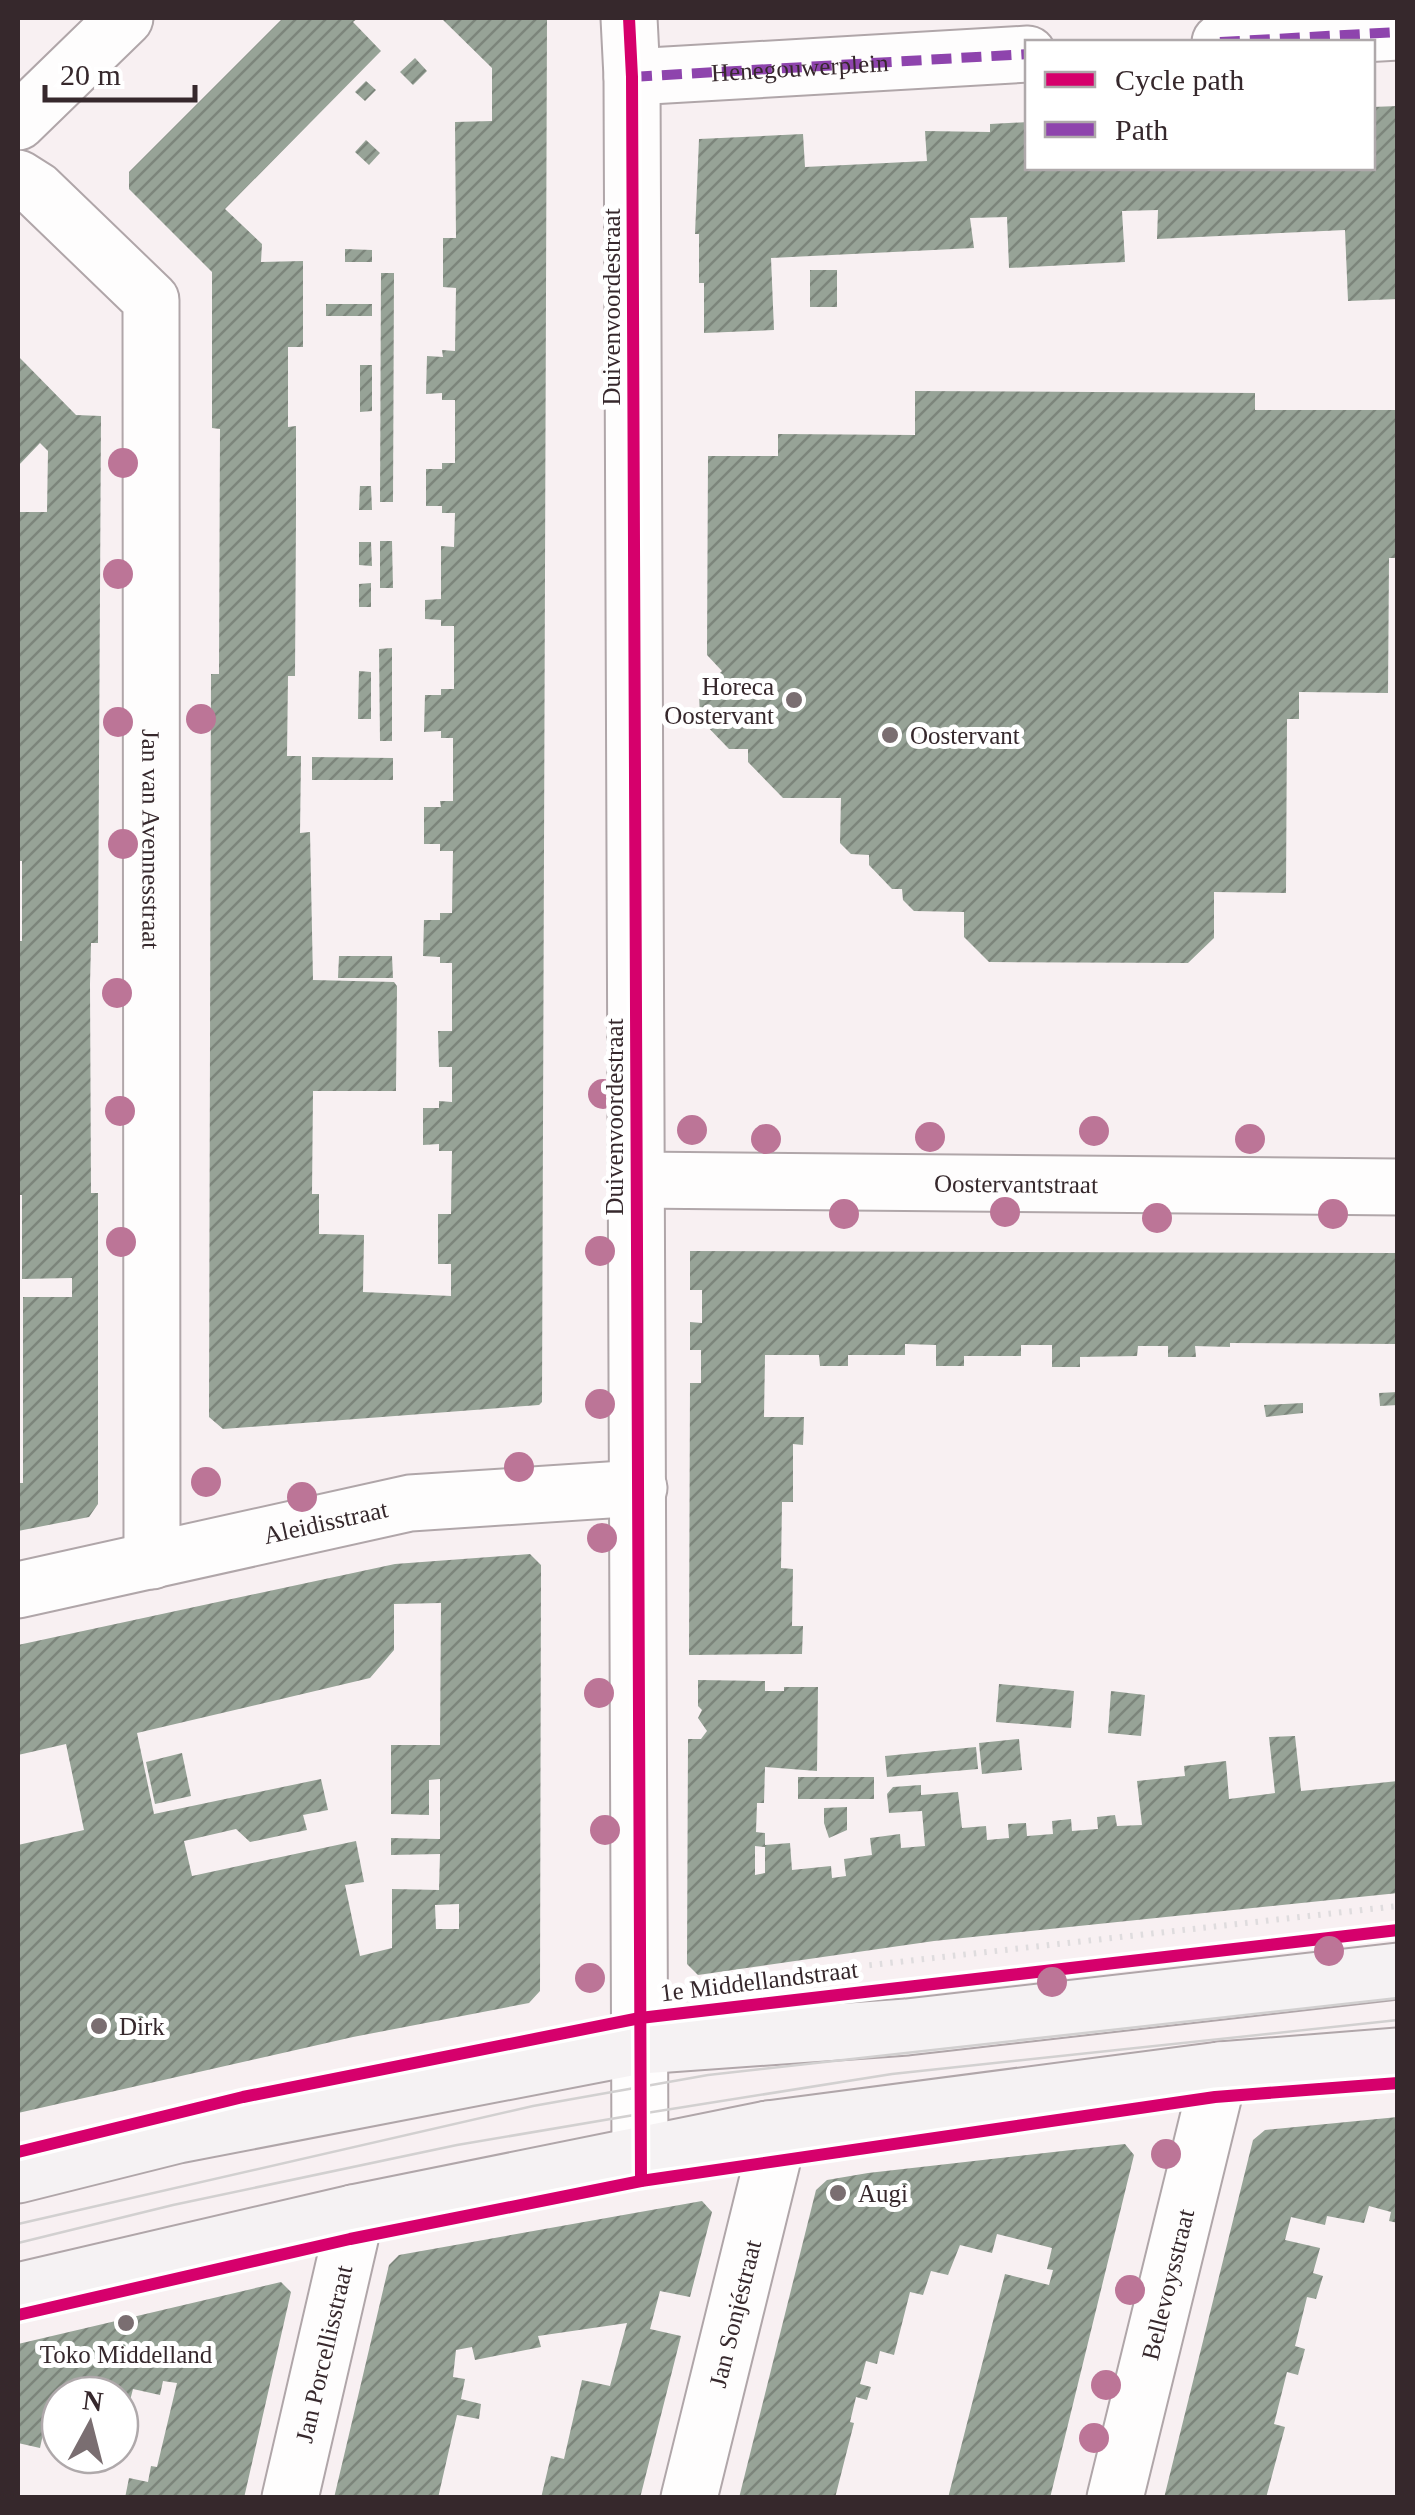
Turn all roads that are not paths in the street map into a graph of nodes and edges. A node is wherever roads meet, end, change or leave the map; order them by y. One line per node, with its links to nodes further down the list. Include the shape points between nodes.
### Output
1 (124, 18): 7 (street)
2 (629, 18): 6 (street)
3 (1398, 32): 4 (street)
4 (1256, 40)
5 (1025, 54): 6 (street, Henegouwerplein)
6 (632, 77): 9 (street, Duivenvoordestraat)
7 (18, 122)
8 (18, 178): 12 (street, Jan van Avennesstraat, via 151,300)
9 (636, 1180): 10 (street, Oostervantstraat); 11 (street, Duivenvoordestraat)
10 (1398, 1187)
11 (640, 1488): 12 (street, Aleidisstraat, via 410,1502); 15 (street, Duivenvoordestraat)
12 (152, 1561): 13 (street, Aleidisstraat)
13 (18, 1590)
14 (1398, 1971): 15 (street, 1e Middellandstraat, via 907,2027)
15 (640, 2046): 19 (street, Duivenvoordestraat); 20 (street, 1e Middellandstraat, via 178,2136)
16 (1398, 2056): 17 (street)
17 (1220, 2070): 18 (street); 25 (street, Bellevoysstraat)
18 (768, 2128): 19 (street); 24 (street, Jan Sonjéstraat, via 772,2162)
19 (640, 2156): 21 (street)
20 (18, 2175)
21 (353, 2213): 22 (street); 23 (street, Jan Porcellisstraat)
22 (18, 2291)
23 (290, 2498)
24 (689, 2498)
25 (1115, 2498)

